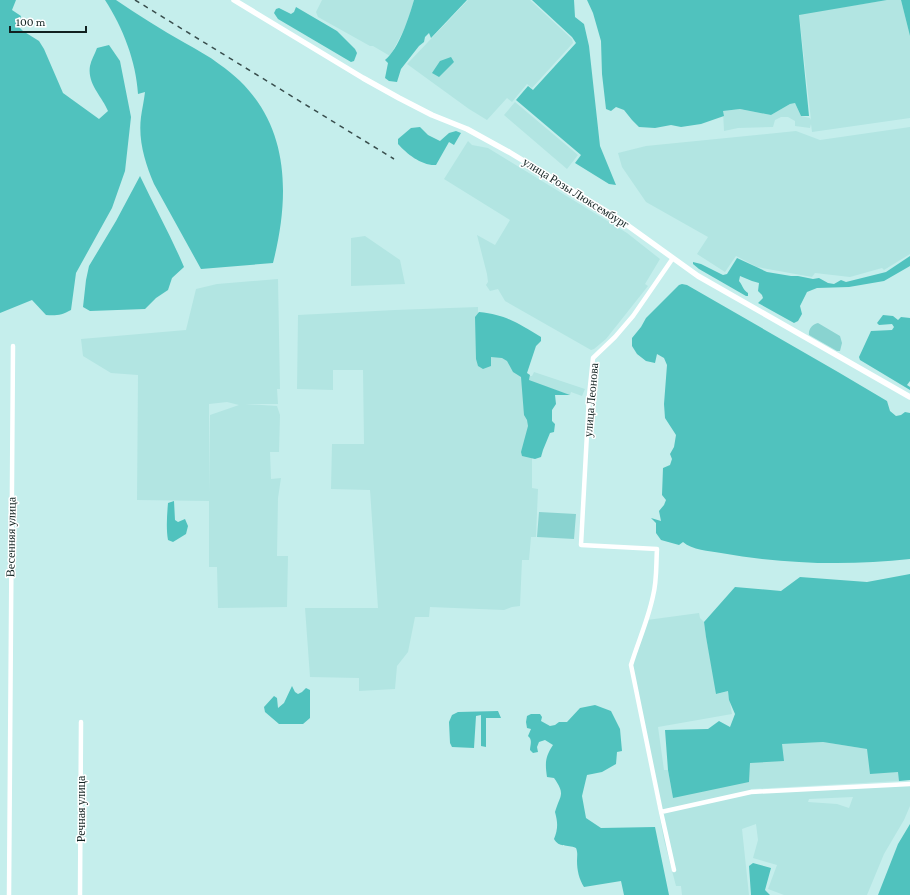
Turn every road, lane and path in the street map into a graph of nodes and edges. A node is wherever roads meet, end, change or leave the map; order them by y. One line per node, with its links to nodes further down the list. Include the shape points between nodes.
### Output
1 (234, 0): 2 (street, улица Розы Люксембург, via 392,94 509,152 616,217)
2 (673, 258): 4 (street, улица Розы Люксембург, via 698,276); 7 (street, улица Леонова, via 633,316 593,358 581,546 657,549 654,595 631,665)
3 (13, 346): 9 (street, Весенняя улица)
4 (910, 398)
5 (81, 722): 10 (street, Речная улица)
6 (910, 784): 7 (street, via 751,792)
7 (661, 812): 8 (street)
8 (674, 870)
9 (9, 895)
10 (80, 895)

